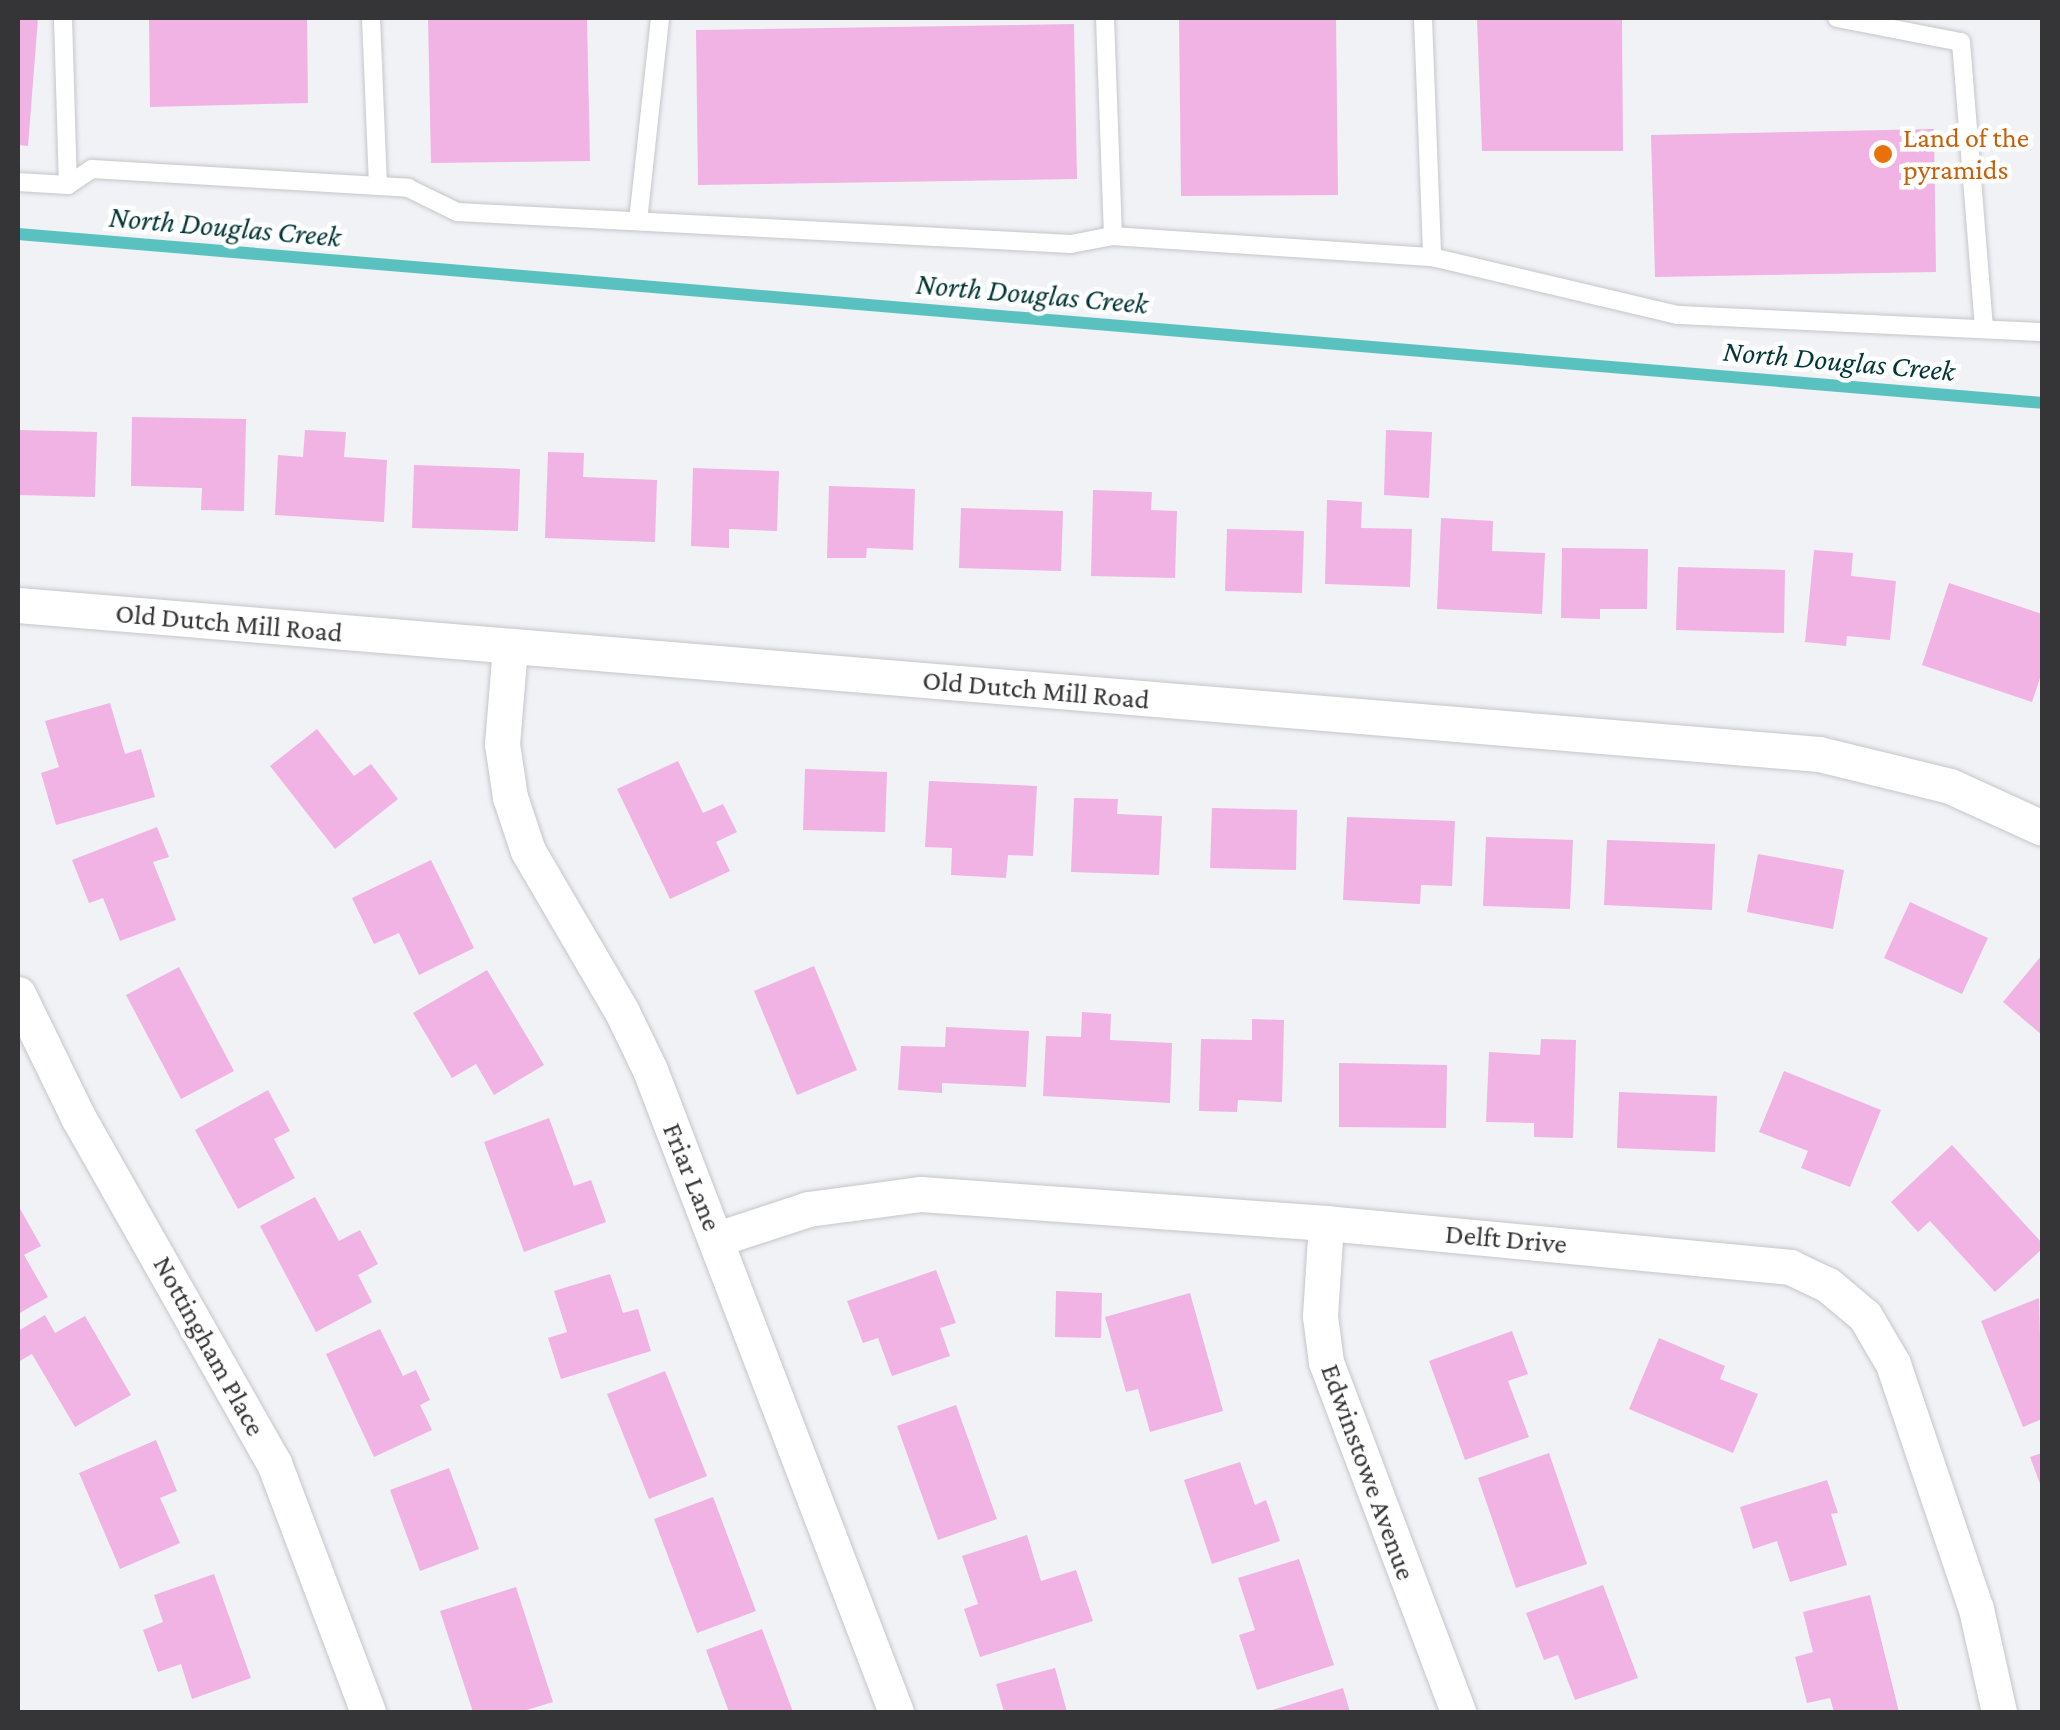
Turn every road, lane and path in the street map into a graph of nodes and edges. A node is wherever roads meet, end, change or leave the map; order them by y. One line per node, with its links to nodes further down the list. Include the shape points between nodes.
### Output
1 (63, 18): 9 (lane)
2 (372, 18): 10 (lane)
3 (660, 18): 11 (lane)
4 (1105, 18): 12 (lane)
5 (1423, 18): 13 (lane)
6 (1837, 18): 7 (lane)
7 (1882, 21): 14 (lane, via 1961,42)
8 (18, 182): 9 (lane)
9 (68, 185): 10 (lane, via 92,169)
10 (378, 186): 11 (lane, via 408,188 458,212)
11 (638, 221): 12 (lane, via 1072,244)
12 (1114, 236): 13 (lane)
13 (1432, 257): 14 (lane, via 1678,315)
14 (1984, 329): 15 (lane)
15 (2042, 332)
16 (18, 606): 17 (street, Old Dutch Mill Road)
17 (510, 648): 18 (street, Old Dutch Mill Road, via 1819,754 1950,786); 21 (street, Friar Lane, via 502,744 528,851 622,1012)
18 (2042, 828)
19 (18, 994): 22 (street, Nottingham Place, via 78,1117 274,1463)
20 (1326, 1223): 21 (street, Delft Drive, via 921,1194 808,1209); 24 (street, Edwinstowe Avenue, via 1320,1316 1326,1362); 25 (street, Delft Drive, via 1742,1260 1790,1267 1828,1286 1865,1316 1893,1364 1976,1609)
21 (718, 1239): 23 (street, Friar Lane)
22 (368, 1712)
23 (896, 1712)
24 (1458, 1712)
25 (1998, 1712)

